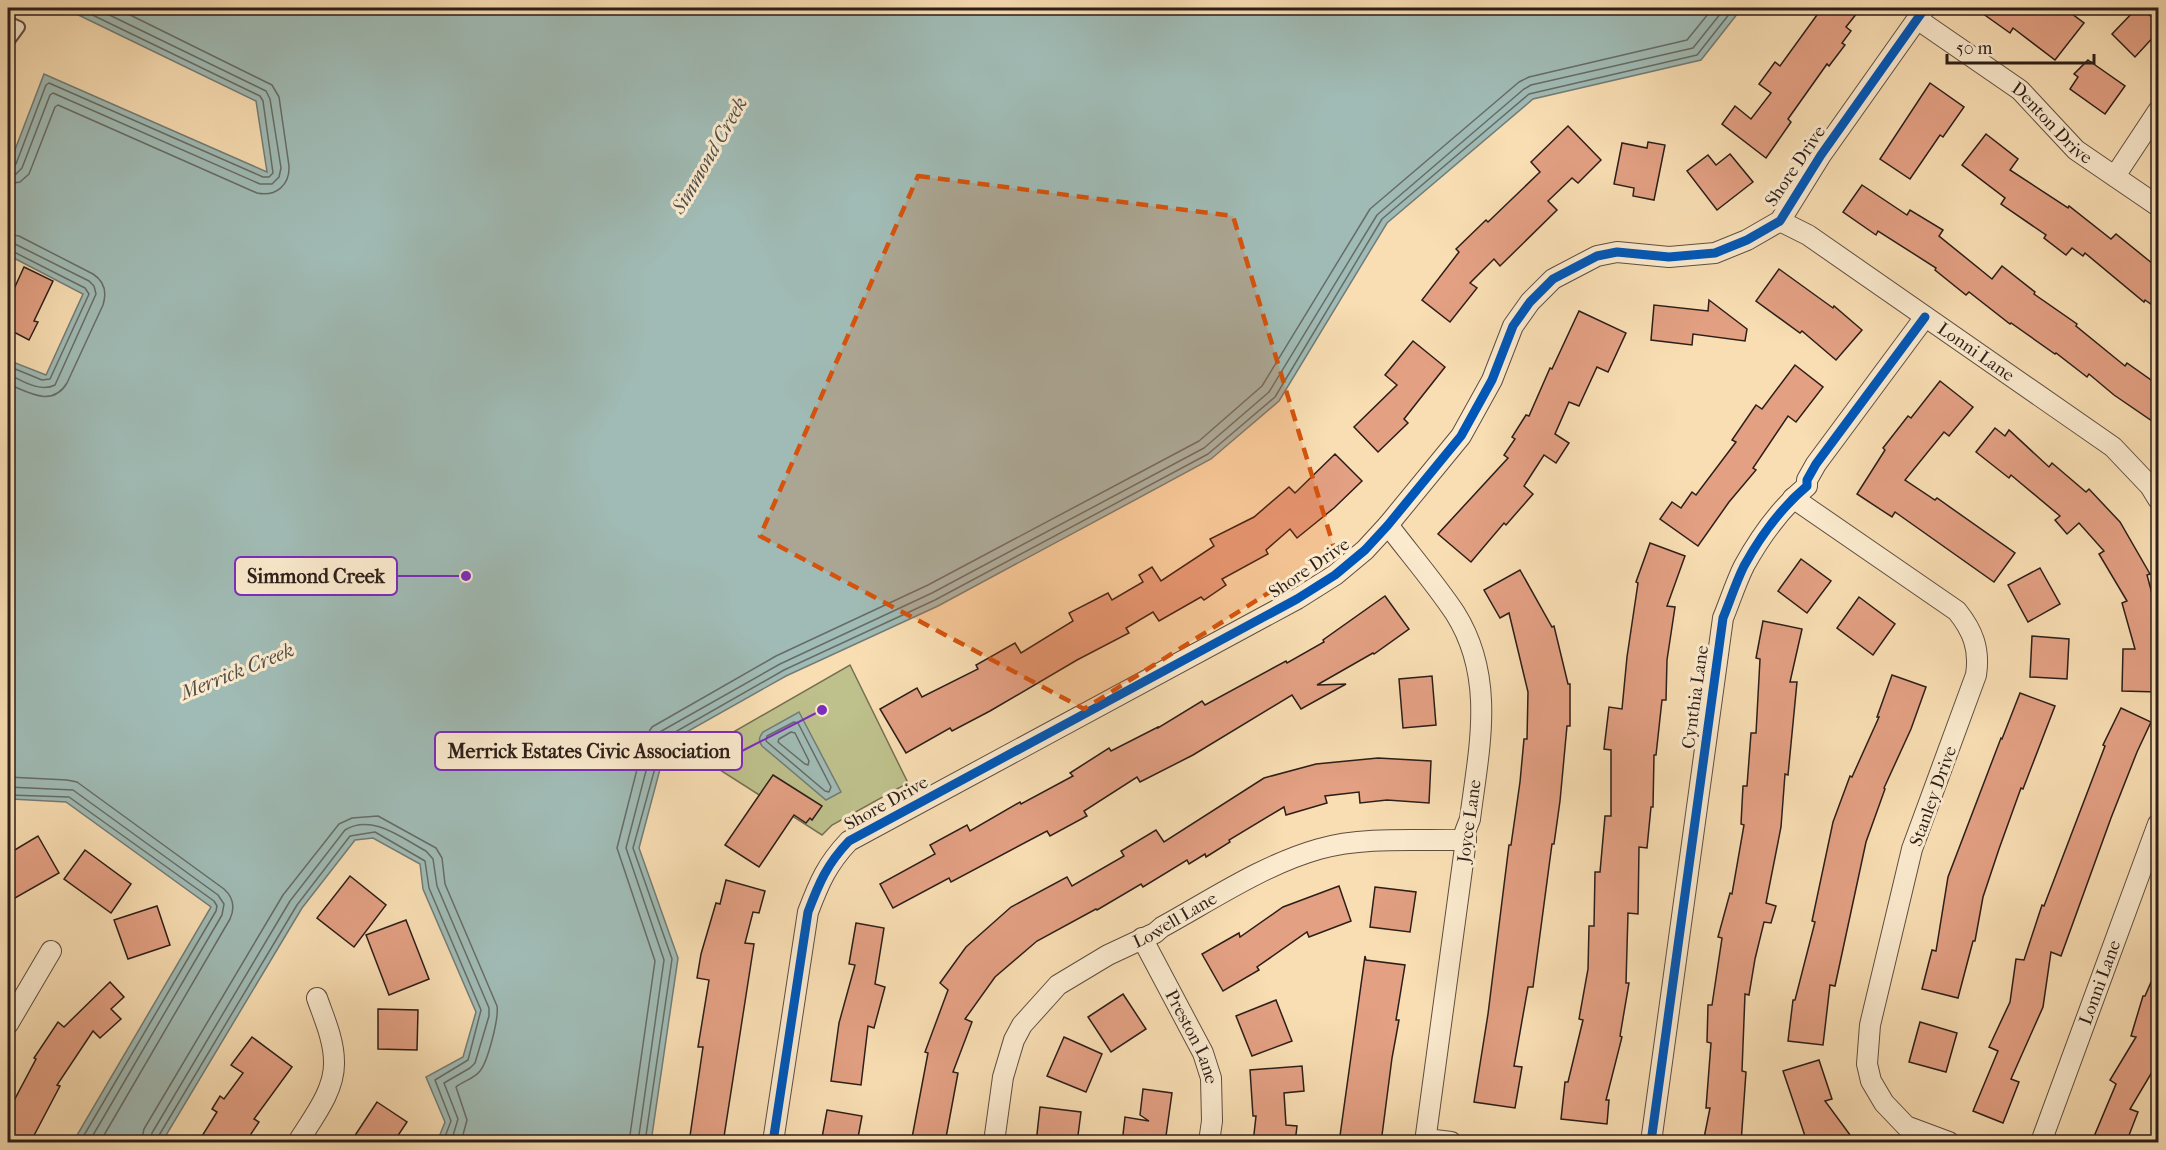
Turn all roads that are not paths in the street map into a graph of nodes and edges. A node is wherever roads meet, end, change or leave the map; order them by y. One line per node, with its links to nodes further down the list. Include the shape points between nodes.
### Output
1 (1921, 13): 5 (street, Denton Drive, via 2020,90 2076,150); 7 (street, Shore Drive, via 1821,155)
2 (8, 22): 3 (lane, via 19,27)
3 (8, 42)
4 (2158, 111): 5 (street)
5 (2115, 176): 6 (street, Denton Drive)
6 (2158, 206)
7 (1780, 221): 8 (street, Lonni Lane, via 1808,235); 11 (street, Shore Drive, via 1715,253 1670,257 1617,252 1598,256 1553,279 1513,326 1492,380 1461,436)
8 (1925, 317): 9 (street, Cynthia Lane, via 1816,464 1807,486); 10 (street, Lonni Lane, via 2113,447)
9 (1793, 498): 24 (street, Cynthia Lane, via 1744,567 1723,618); 25 (street, Stanley Drive, via 1957,611 1968,625 1979,658 1912,849 1870,1024 1871,1082 1884,1103 1906,1126)
10 (2158, 498)
11 (1388, 525): 13 (street, Joyce Lane, via 1455,613 1477,668 1482,724); 20 (street, Shore Drive, via 1335,575 1297,599 849,841 834,856 820,878 808,912)
12 (2158, 824): 26 (street, Lonni Lane)
13 (1466, 840): 14 (street, Lowell Lane, via 1363,842 1320,849 1269,868); 18 (street, Joyce Lane)
14 (1142, 938): 21 (street, Lowell Lane, via 1058,985 1022,1025 1003,1077); 22 (street, Preston Lane, via 1203,1053 1211,1078)
15 (51, 951): 17 (street)
16 (317, 998): 19 (street, via 334,1062 332,1080)
17 (8, 1024)
18 (1426, 1141): 23 (street)
19 (298, 1143)
20 (773, 1143)
21 (994, 1143)
22 (1209, 1143)
23 (1451, 1143)
24 (1651, 1143)
25 (1949, 1143)
26 (2041, 1143)

